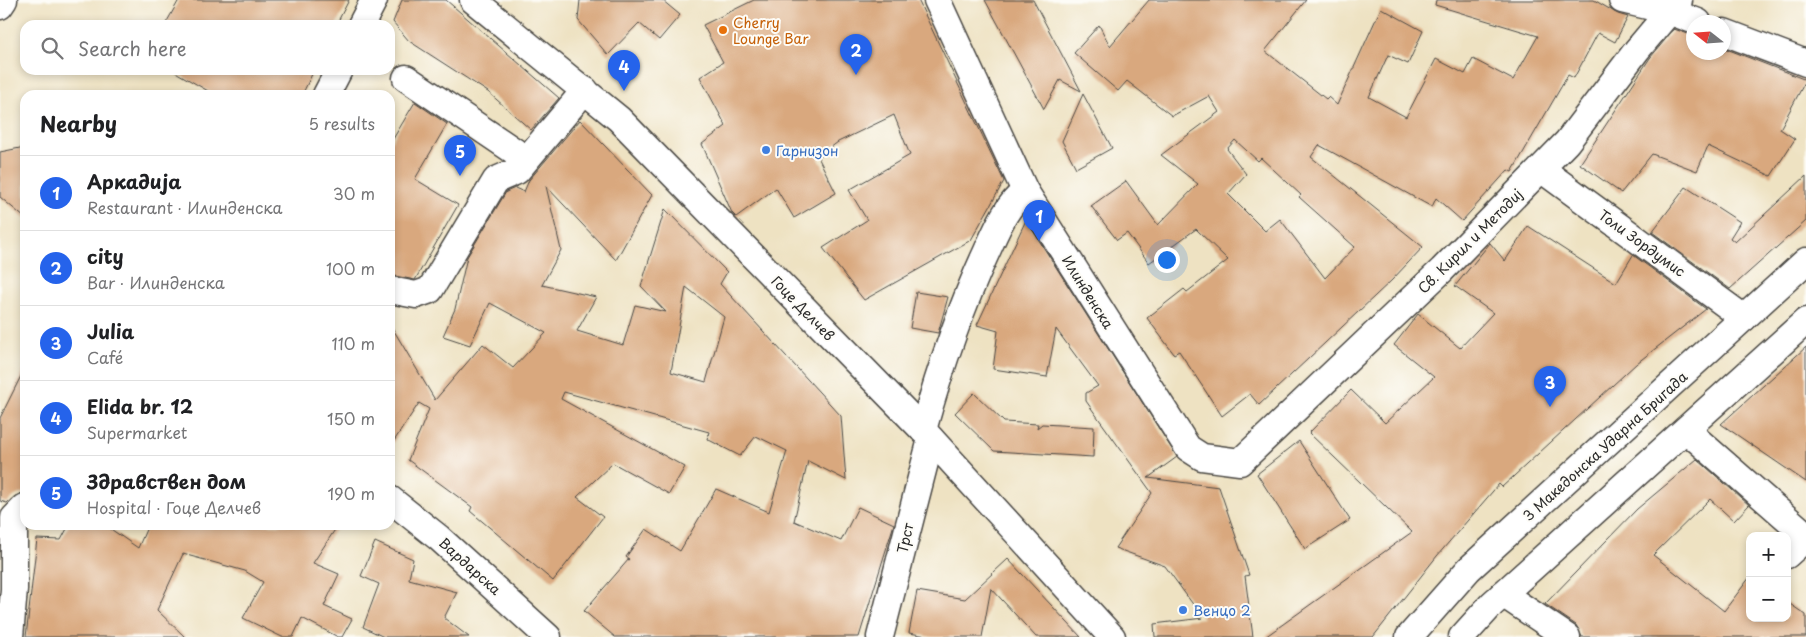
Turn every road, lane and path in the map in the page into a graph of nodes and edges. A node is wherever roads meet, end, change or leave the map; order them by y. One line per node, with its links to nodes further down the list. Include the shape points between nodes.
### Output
1 (4, 0): 6 (street)
2 (374, 0): 9 (street)
3 (473, 0): 15 (street, Гоце Делчев)
4 (937, 0): 18 (street, Илинденска)
5 (1622, 0): 7 (street)
6 (0, 6)
7 (1674, 6): 8 (street); 17 (street, Св. Кирил и Методиј, via 1567,142)
8 (1688, 15)
9 (364, 20)
10 (1731, 34): 11 (street)
11 (1801, 54)
12 (336, 75): 14 (street)
13 (406, 78): 16 (street)
14 (329, 90)
15 (585, 90): 16 (street); 24 (street, Гоце Делчев, via 619,120)
16 (526, 159): 20 (street, via 517,171 496,180 490,187 430,290 416,295)
17 (1541, 169): 21 (street, Толи Зордумис); 25 (street, Св. Кирил и Методиј, via 1442,270)
18 (1025, 191): 24 (street, Трст, via 1011,203 970,287 950,342); 25 (street, Илинденска, via 1188,448 1202,457)
19 (1806, 261): 21 (street, 3 Македонска Ударна Бригада)
20 (395, 291)
21 (1744, 318): 35 (street, 3 Македонска Ударна Бригада, via 1469,569)
22 (1806, 321): 23 (street)
23 (1686, 430): 28 (street); 30 (street)
24 (927, 435): 33 (street, Трст); 34 (street, Гоце Делчев)
25 (1240, 462)
26 (395, 503): 31 (street, Вардарска, via 439,538)
27 (13, 514): 32 (street, via 14,589)
28 (1806, 536): 29 (street)
29 (1791, 551)
30 (1503, 594): 36 (street); 37 (street)
31 (532, 632)
32 (10, 637)
33 (880, 637)
34 (1112, 637)
35 (1410, 637)
36 (1462, 637)
37 (1567, 637)

